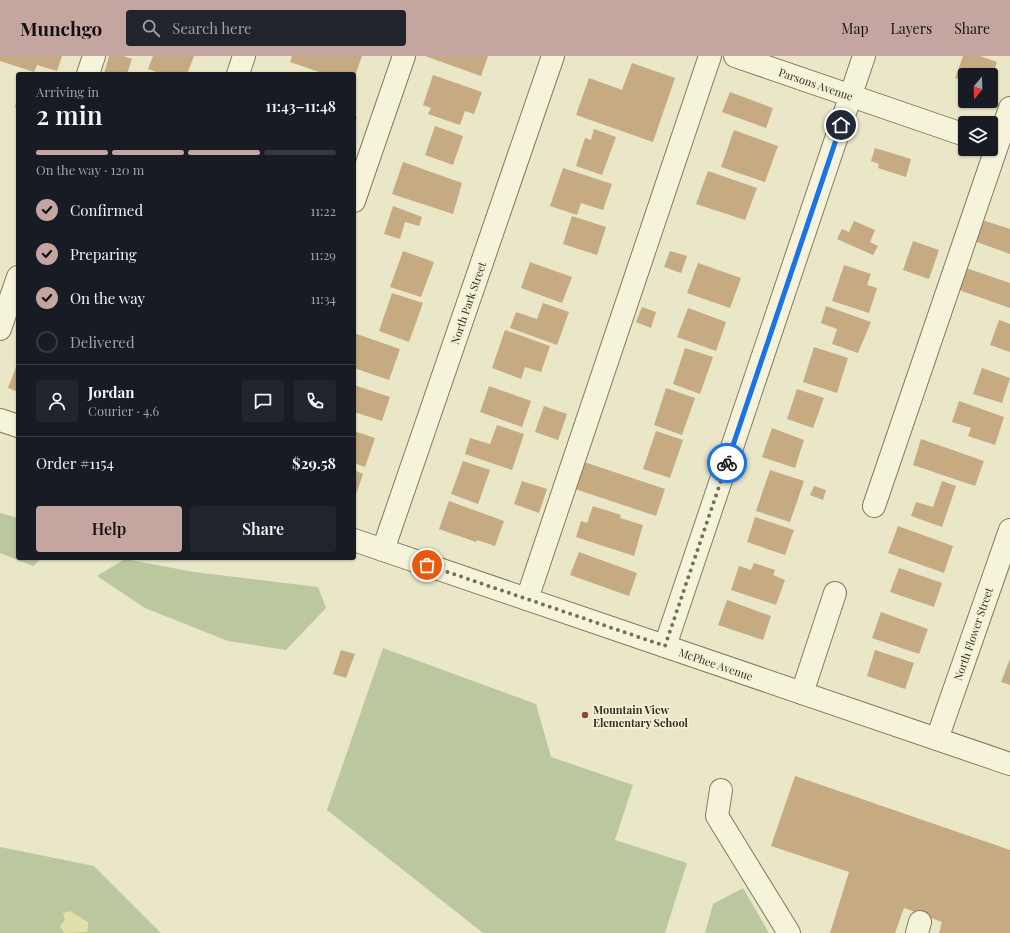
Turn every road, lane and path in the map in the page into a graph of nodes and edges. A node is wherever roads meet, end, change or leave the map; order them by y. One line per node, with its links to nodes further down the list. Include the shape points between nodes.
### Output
1 (94, 56): 8 (street)
2 (244, 56): 9 (street)
3 (404, 56): 14 (street)
4 (553, 56): 22 (street, North Park Street)
5 (710, 56): 24 (street)
6 (735, 56): 10 (street, Parsons Avenue)
7 (864, 56): 10 (street)
8 (89, 72)
9 (239, 72)
10 (851, 96): 12 (street, Parsons Avenue); 25 (street)
11 (1010, 108): 13 (street)
12 (958, 133)
13 (1000, 147): 19 (street)
14 (356, 195)
15 (16, 283): 16 (street)
16 (0, 329)
17 (0, 420): 18 (street)
18 (16, 425)
19 (874, 506)
20 (1010, 530): 27 (street, North Flower Street)
21 (356, 541): 22 (street, McPhee Avenue)
22 (384, 550): 24 (street, McPhee Avenue)
23 (835, 594): 26 (street)
24 (527, 599): 25 (street, McPhee Avenue)
25 (665, 646): 26 (street, McPhee Avenue)
26 (802, 693): 27 (street, McPhee Avenue)
27 (936, 739): 28 (street, McPhee Avenue)
28 (1010, 764)
29 (721, 790): 30 (street, via 717,816)
30 (789, 933)

